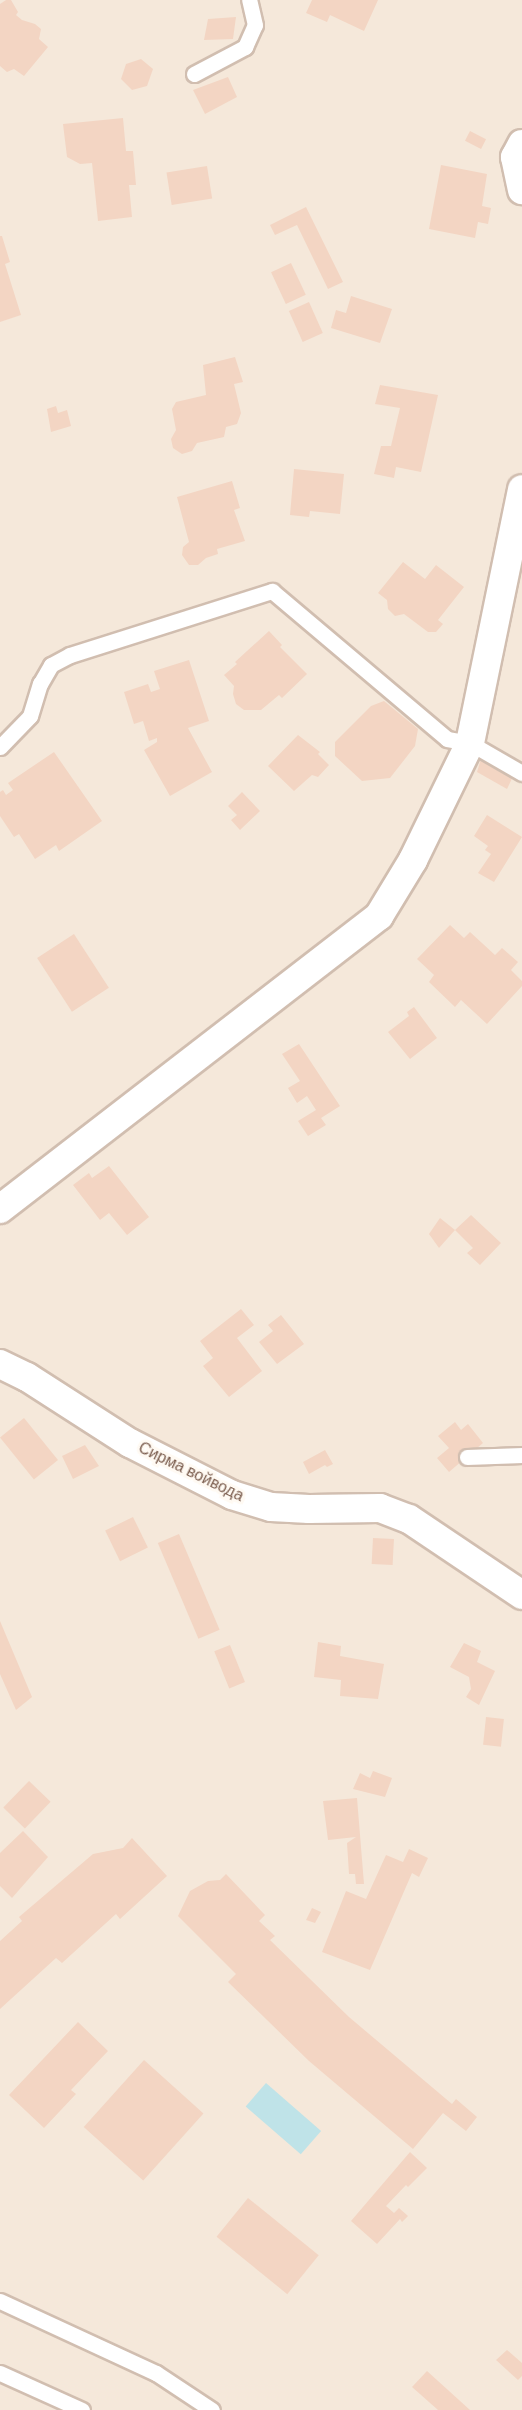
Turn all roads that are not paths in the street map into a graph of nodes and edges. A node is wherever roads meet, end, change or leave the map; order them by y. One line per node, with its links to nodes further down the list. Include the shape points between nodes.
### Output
1 (249, 0): 2 (lane, via 255,25 246,47)
2 (194, 74)
3 (522, 144): 4 (street, via 515,157)
4 (522, 190)
5 (522, 489): 6 (street)
6 (470, 743): 7 (lane, via 447,739 272,591 70,655 51,665 30,716); 8 (lane); 9 (street, via 413,860 379,916)
7 (0, 747)
8 (522, 773)
9 (0, 1209)
10 (0, 1364): 13 (street, Сирма войвода, via 130,1443 232,1495 271,1507 380,1508 410,1519)
11 (522, 1455): 12 (lane)
12 (467, 1457)
13 (522, 1595)
14 (0, 2301): 17 (lane, via 156,2373)
15 (0, 2373): 16 (lane)
16 (82, 2410)
17 (212, 2410)

